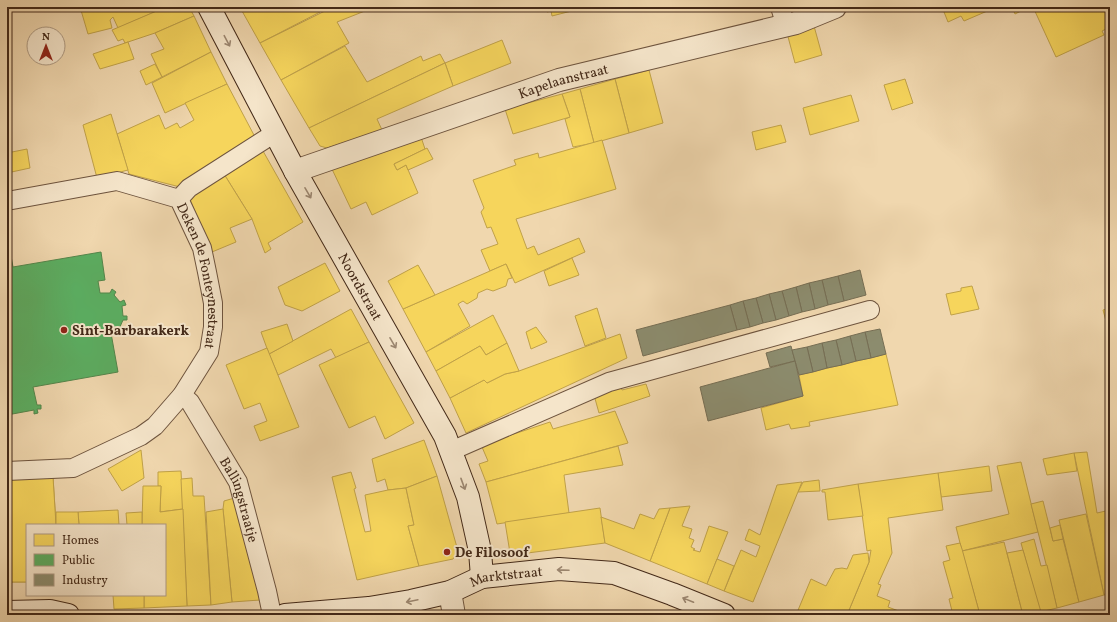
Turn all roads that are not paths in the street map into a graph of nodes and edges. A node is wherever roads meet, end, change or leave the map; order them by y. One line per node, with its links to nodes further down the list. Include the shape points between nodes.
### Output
1 (208, 7): 4 (street, Noordstraat, one-way to 4)
2 (835, 7): 3 (street, Kapelaanstraat)
3 (783, 16): 5 (street, Kapelaanstraat, via 559,80)
4 (275, 133): 5 (street, Noordstraat); 6 (lane, via 189,188)
5 (296, 171): 10 (street, Noordstraat, one-way to 10, via 445,436)
6 (179, 199): 7 (lane, Deken de Fonteynestraat, via 117,181); 9 (lane, Deken de Fonteynestraat, via 202,248 213,302 209,352)
7 (7, 201)
8 (870, 310): 10 (lane, via 609,382)
9 (182, 395): 11 (lane, Deken de Fonteynestraat, via 155,426 141,436 73,468); 16 (lane, Ballingstraatje, via 190,402 238,482)
10 (451, 451): 12 (street, Noordstraat, one-way to 12, via 468,497 480,551)
11 (7, 471)
12 (482, 577): 13 (street, Marktstraat); 19 (street, Marktstraat, one-way to 12, via 614,573 559,569)
13 (450, 592): 17 (street, Marktstraat, one-way to 17, via 369,608); 18 (street)
14 (7, 612): 15 (street, via 50,611)
15 (68, 615)
16 (272, 615)
17 (285, 615)
18 (454, 615)
19 (724, 615)

